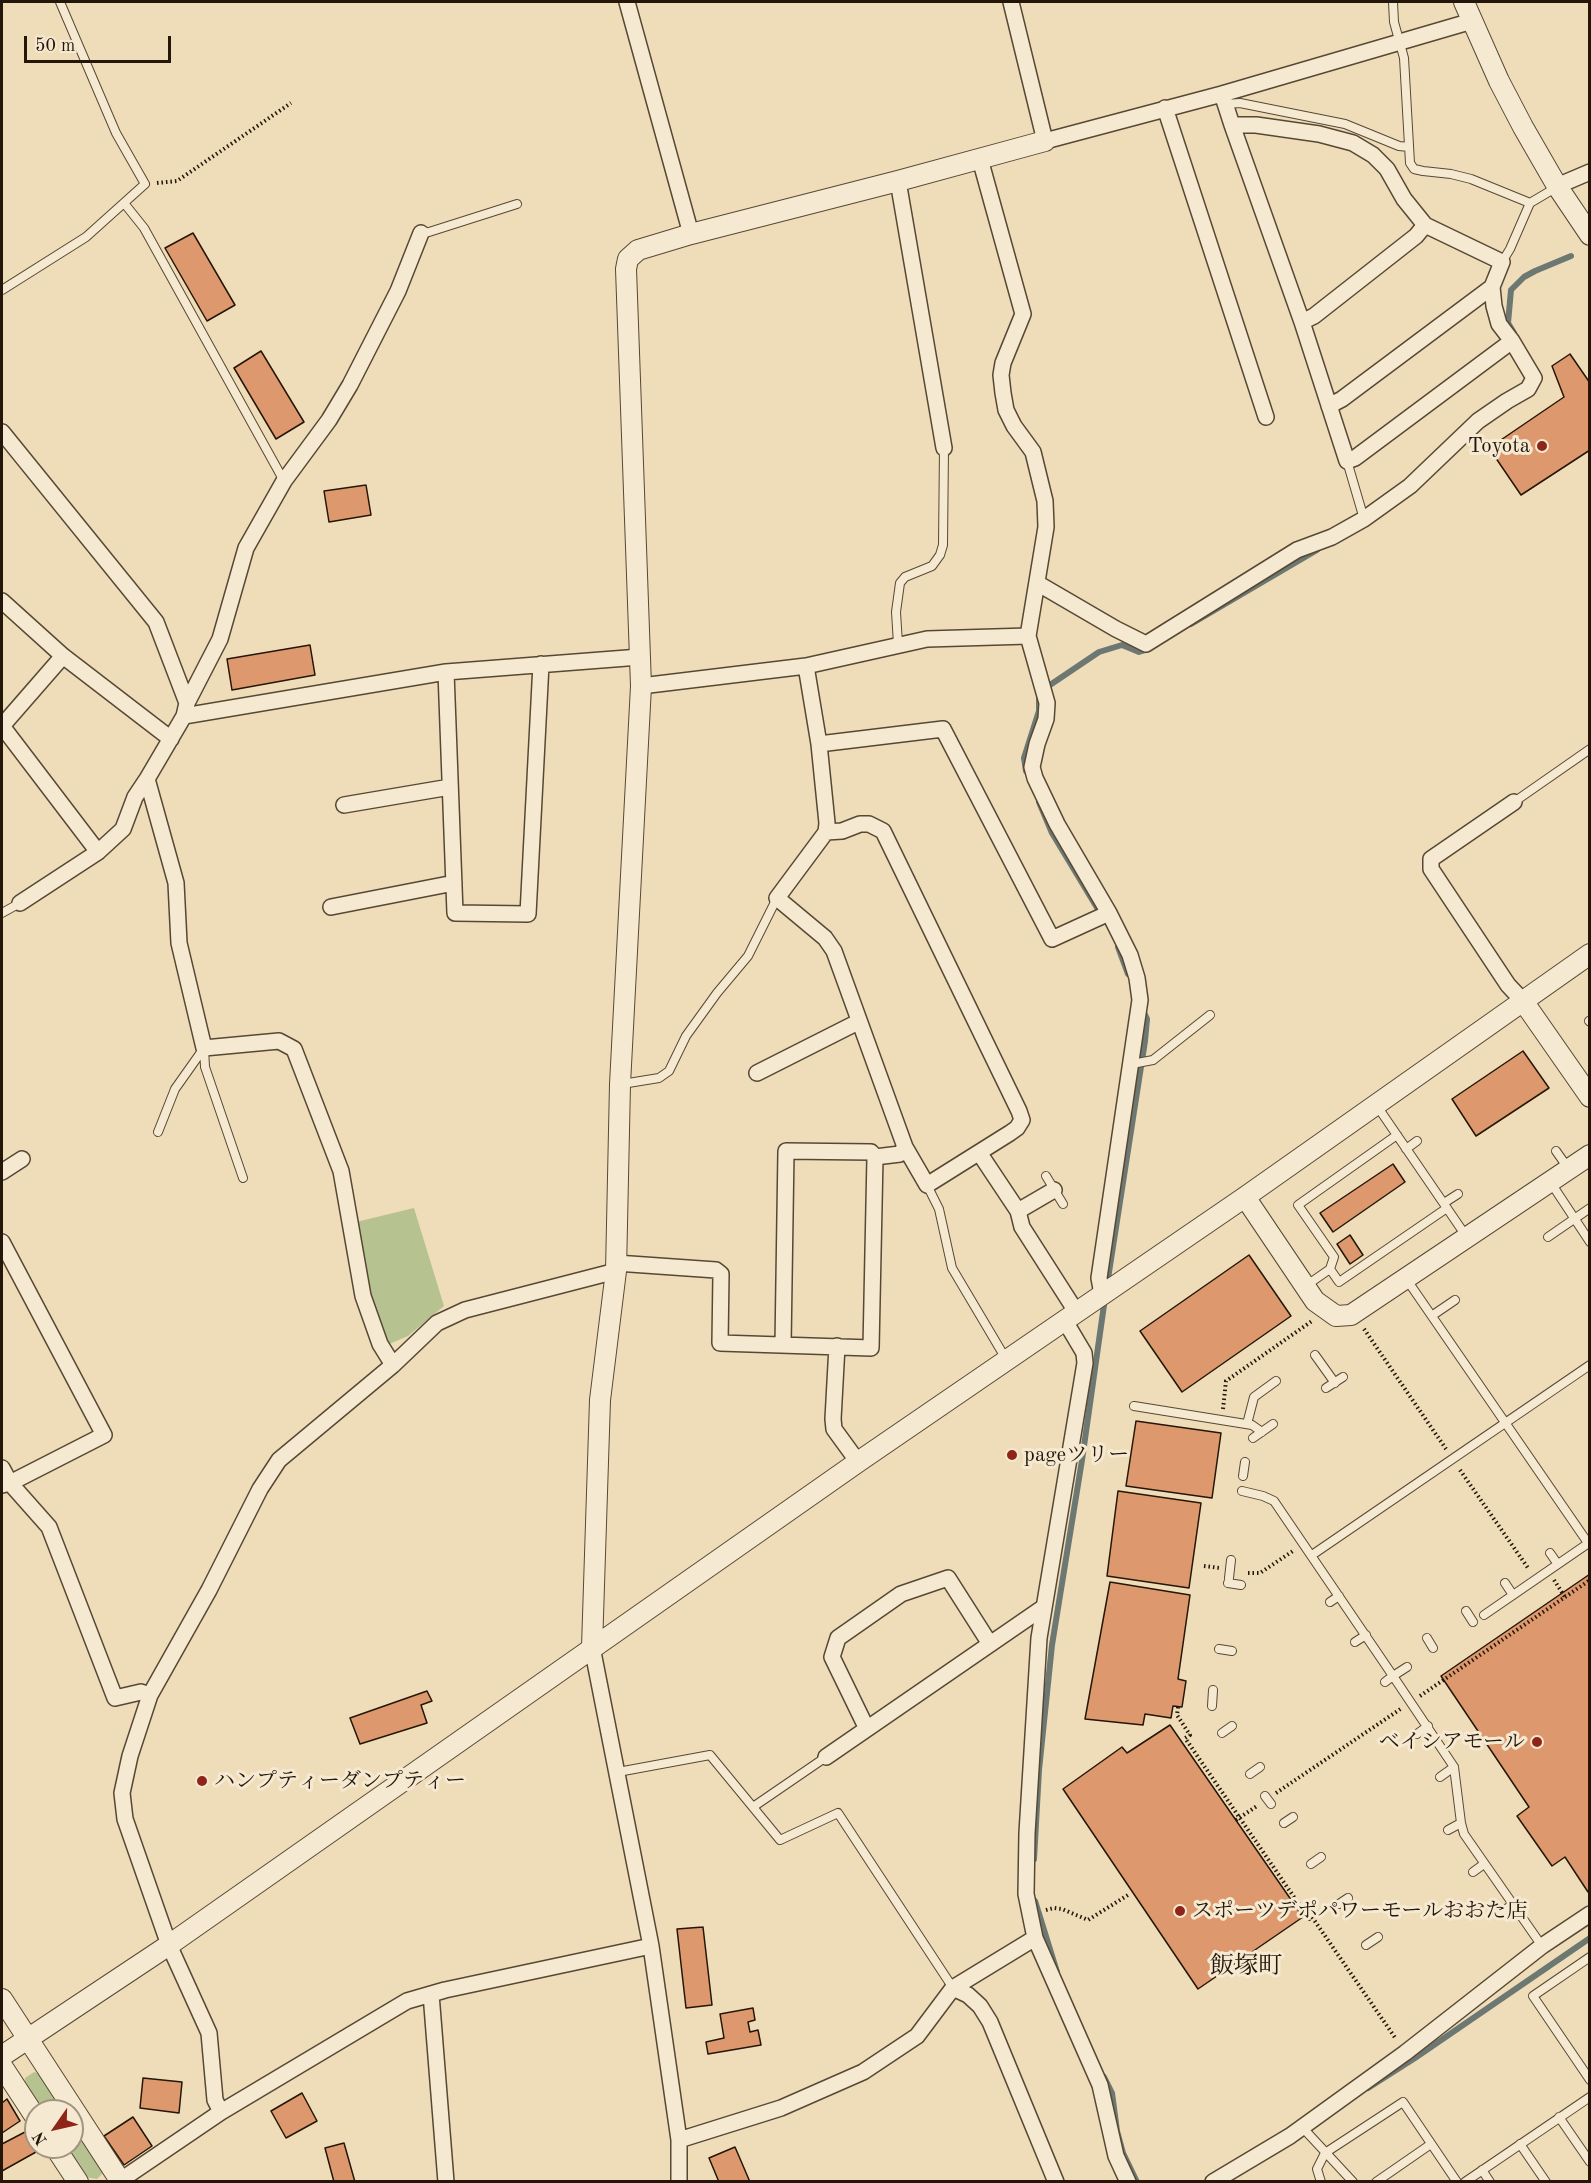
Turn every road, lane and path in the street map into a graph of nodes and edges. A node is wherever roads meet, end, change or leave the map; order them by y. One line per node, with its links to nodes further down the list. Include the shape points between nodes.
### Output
1 (60, 2): 17 (lane, via 116,133)
2 (627, 2): 24 (street)
3 (1011, 2): 12 (street)
4 (1394, 2): 7 (lane)
5 (1464, 2): 6 (street)
6 (1472, 21): 7 (street); 18 (street, via 1523,128)
7 (1400, 42): 8 (street); 13 (lane)
8 (1223, 99): 10 (street); 11 (street); 13 (lane, via 1344,124)
9 (291, 103): 17 (path, via 177,181)
10 (1165, 108): 12 (street); 32 (street)
11 (1232, 125): 22 (street, via 1319,134 1353,143 1387,169); 29 (street)
12 (1045, 141): 14 (street)
13 (1409, 147): 20 (lane, via 1414,169 1471,179)
14 (980, 159): 16 (street); 38 (street, via 1023,314 1001,375 1006,410 1033,452 1045,501 1046,527)
15 (1590, 171): 18 (street)
16 (898, 181): 24 (street); 34 (street)
17 (145, 184): 19 (lane)
18 (1557, 186): 20 (lane); 25 (street)
19 (124, 203): 28 (lane, via 86,237); 36 (lane, via 144,228)
20 (1530, 203): 26 (lane)
21 (517, 204): 23 (lane)
22 (1425, 225): 26 (street); 29 (street, via 1416,236)
23 (421, 233): 36 (street, via 398,291 350,385)
24 (691, 234): 43 (street, via 638,249 628,259 626,269)
25 (1590, 235)
26 (1502, 262): 27 (street)
27 (1492, 287): 30 (street, via 1499,324); 31 (street)
28 (2, 290)
29 (1302, 322): 31 (street)
30 (1512, 341): 35 (street); 37 (street, via 1534,378 1528,389 1478,421 1410,486)
31 (1329, 406): 35 (street)
32 (1266, 417)
33 (2, 432): 48 (street, via 156,622)
34 (944, 448): 41 (lane, via 944,545 932,566 900,583 896,612)
35 (1347, 461): 37 (lane)
36 (284, 481): 48 (street, via 246,548 220,639)
37 (1364, 519): 38 (street, via 1297,550 1146,644)
38 (1037, 583): 40 (street)
39 (2, 601): 42 (street)
40 (1028, 636): 41 (street, via 927,639); 63 (street, via 1047,703 1032,767 1035,778)
41 (898, 644): 45 (street)
42 (63, 656): 49 (street); 57 (street, via 2,726)
43 (640, 657): 44 (street); 47 (street)
44 (541, 664): 46 (street); 58 (street, via 528,914 455,913)
45 (806, 666): 47 (street); 50 (street)
46 (446, 672): 48 (street); 53 (street)
47 (641, 686): 71 (street)
48 (185, 710): 49 (street)
49 (171, 739): 52 (street)
50 (819, 744): 56 (street); 63 (street, via 944,729 1052,939)
51 (1590, 749): 54 (lane)
52 (147, 779): 57 (street, via 135,797 123,829); 68 (street, via 176,883 179,943)
53 (450, 787): 55 (street); 58 (street)
54 (1514, 802): 65 (street, via 1431,859 1431,869)
55 (344, 805)
56 (826, 832): 59 (street); 80 (street, via 860,824 882,831 1019,1111 1022,1120 1017,1128)
57 (98, 852): 60 (street)
58 (454, 884): 61 (street)
59 (777, 898): 67 (street, via 831,945); 71 (lane, via 748,956 686,1036 669,1071 659,1078)
60 (20, 903): 62 (lane)
61 (331, 907)
62 (2, 913)
63 (1109, 914): 69 (street, via 1131,955 1137,978 1140,1000)
64 (1590, 954): 65 (street)
65 (1522, 1001): 72 (street); 73 (street)
66 (1210, 1015): 69 (lane, via 1153,1060)
67 (858, 1022): 70 (street); 77 (street)
68 (204, 1048): 74 (lane, via 175,1089); 87 (lane, via 205,1067); 115 (street, via 279,1041 294,1049 341,1171 363,1296 380,1344)
69 (1132, 1064): 106 (street, via 1099,1278)
70 (757, 1072)
71 (620, 1084): 102 (street)
72 (1590, 1097)
73 (1376, 1105): 75 (lane); 92 (street)
74 (159, 1132)
75 (1397, 1135): 78 (lane); 103 (lane, via 1298,1205 1334,1257)
76 (1417, 1141): 78 (lane)
77 (904, 1147): 82 (street, via 900,1154); 89 (street)
78 (1406, 1149): 94 (lane)
79 (1556, 1151): 84 (lane)
80 (980, 1154): 89 (street); 96 (street)
81 (1590, 1155): 84 (street)
82 (875, 1156): 111 (street, via 871,1152 786,1151); 112 (street, via 871,1347)
83 (22, 1160): 85 (street)
84 (1568, 1168): 88 (street)
85 (2, 1172)
86 (1046, 1176): 90 (lane)
87 (243, 1178)
88 (1549, 1181): 97 (lane); 98 (street)
89 (927, 1185): 114 (lane, via 939,1209 952,1268)
90 (1054, 1190): 93 (lane); 96 (street)
91 (1458, 1194): 94 (lane)
92 (1245, 1197): 105 (street); 106 (street)
93 (1063, 1204)
94 (1445, 1206): 98 (lane); 103 (lane, via 1339,1282)
95 (1590, 1208): 97 (lane)
96 (1017, 1210): 109 (street, via 1022,1227)
97 (1574, 1219): 99 (lane); 101 (lane)
98 (1466, 1236): 104 (street)
99 (1548, 1236)
100 (2, 1242): 134 (street, via 104,1435)
101 (1590, 1242)
102 (616, 1267): 111 (street, via 716,1270 721,1274 720,1343); 115 (street, via 465,1310 436,1323); 159 (street, via 600,1400)
103 (1330, 1269): 105 (lane)
104 (1406, 1277): 105 (street, via 1351,1315 1336,1316 1316,1301); 108 (lane)
105 (1305, 1286)
106 (1102, 1294): 109 (street)
107 (1455, 1300): 108 (lane)
108 (1433, 1315): 123 (lane)
109 (1071, 1317): 114 (street); 151 (street, via 1085,1363)
110 (1313, 1321): 122 (path, via 1226,1381)
111 (783, 1345): 112 (street)
112 (837, 1346): 130 (street, via 834,1429)
113 (1315, 1355): 119 (lane)
114 (1008, 1361): 130 (street)
115 (393, 1365): 167 (street, via 279,1460)
116 (1590, 1365): 123 (lane)
117 (1343, 1377): 119 (lane)
118 (1276, 1381): 124 (lane, via 1254,1397)
119 (1335, 1383): 120 (lane)
120 (1326, 1388)
121 (1134, 1406): 122 (lane)
122 (1222, 1420): 124 (lane)
123 (1507, 1423): 137 (lane); 139 (lane)
124 (1246, 1424): 126 (lane)
125 (1274, 1424): 126 (lane)
126 (1262, 1432): 127 (lane)
127 (1254, 1438)
128 (1446, 1448): 129 (path)
129 (1438, 1454)
130 (858, 1462): 159 (street)
131 (1245, 1462): 133 (lane)
132 (2, 1468): 134 (street)
133 (1244, 1476)
134 (6, 1484): 167 (street, via 49,1527 115,1698 141,1692)
135 (1242, 1491): 136 (lane, via 1274,1501)
136 (1304, 1543): 139 (lane); 143 (path, via 1260,1573)
137 (1589, 1543): 141 (lane)
138 (1550, 1553): 141 (lane)
139 (1312, 1555): 148 (lane)
140 (1231, 1560): 143 (lane)
141 (1557, 1563): 147 (lane)
142 (1204, 1566): 143 (path)
143 (1229, 1577): 146 (lane)
144 (1590, 1580): 149 (path)
145 (1504, 1583): 147 (lane)
146 (1241, 1585)
147 (1513, 1595): 153 (lane)
148 (1339, 1596): 150 (lane); 155 (lane)
149 (1565, 1597)
150 (1330, 1602)
151 (1044, 1607): 158 (street); 200 (street, via 1027,1833 1026,1894)
152 (1466, 1611): 154 (lane)
153 (1484, 1615)
154 (1473, 1622)
155 (1366, 1635): 157 (lane); 164 (lane)
156 (1427, 1638): 161 (lane)
157 (1355, 1642)
158 (990, 1644): 172 (street); 172 (street, via 948,1578 901,1594 838,1638 832,1657)
159 (592, 1647): 178 (street); 201 (street)
160 (1219, 1648): 162 (lane)
161 (1433, 1648)
162 (1232, 1651)
163 (1407, 1666): 164 (lane)
164 (1393, 1676): 165 (lane); 171 (lane)
165 (1385, 1682)
166 (1214, 1690): 168 (lane)
167 (150, 1695): 201 (street, via 122,1793 125,1819)
168 (1212, 1706)
169 (1178, 1707): 210 (path, via 1177,1715 1190,1735 1185,1738)
170 (1232, 1726): 173 (lane)
171 (1428, 1726): 174 (lane); 177 (lane)
172 (867, 1729): 175 (street)
173 (1222, 1733)
174 (1416, 1734)
175 (826, 1757): 183 (lane)
176 (1260, 1767): 179 (lane)
177 (1454, 1767): 180 (lane); 186 (lane)
178 (618, 1772): 183 (lane, via 710,1755); 203 (street)
179 (1250, 1774)
180 (1440, 1777)
181 (1265, 1796): 182 (lane)
182 (1271, 1804)
183 (753, 1807): 206 (lane, via 780,1840 838,1812)
184 (1293, 1817): 185 (lane)
185 (1284, 1823)
186 (1461, 1824): 187 (lane); 190 (lane)
187 (1448, 1830)
188 (1321, 1857): 189 (lane)
189 (1311, 1864)
190 (1484, 1864): 191 (lane); 195 (lane)
191 (1473, 1872)
192 (1128, 1895): 196 (path, via 1088,1920 1054,1908)
193 (1348, 1898): 194 (lane)
194 (1339, 1905)
195 (1512, 1905): 197 (lane); 204 (lane)
196 (1045, 1910)
197 (1500, 1913)
198 (1590, 1914): 204 (street)
199 (1378, 1937): 202 (lane)
200 (1035, 1938): 206 (street); 231 (street, via 1100,2085 1116,2156)
201 (169, 1945): 209 (street); 216 (street, via 208,2032 215,2100)
202 (1366, 1945)
203 (651, 1946): 207 (street); 219 (street)
204 (1542, 1946): 210 (street)
205 (1590, 1957): 213 (lane, via 1533,1996)
206 (953, 1988): 219 (street, via 917,2036 863,2072 781,2108); 230 (street, via 980,2006 990,2022)
207 (431, 1994): 216 (street, via 407,2001); 228 (street)
208 (2, 1999): 209 (street)
209 (28, 2038): 211 (street); 227 (street)
210 (1404, 2052): 218 (street)
211 (2, 2056)
212 (2, 2066): 215 (street)
213 (1590, 2080)
214 (1590, 2097): 217 (lane)
215 (24, 2100)
216 (221, 2112): 227 (street)
217 (1559, 2117): 221 (lane); 224 (lane)
218 (1302, 2127): 222 (lane); 232 (street)
219 (679, 2140): 229 (street)
220 (1431, 2144): 222 (lane, via 1403,2102); 235 (lane); 236 (lane)
221 (1520, 2144): 225 (lane); 239 (lane)
222 (1325, 2152): 233 (lane, via 1317,2169); 234 (lane)
223 (63, 2159): 226 (street)
224 (1590, 2162)
225 (1482, 2170): 237 (lane); 238 (lane)
226 (78, 2181)
227 (120, 2181)
228 (446, 2181)
229 (679, 2181)
230 (1056, 2181)
231 (1128, 2181)
232 (1213, 2181)
233 (1321, 2181)
234 (1353, 2181)
235 (1376, 2181)
236 (1457, 2181)
237 (1465, 2181)
238 (1490, 2181)
239 (1546, 2181)

